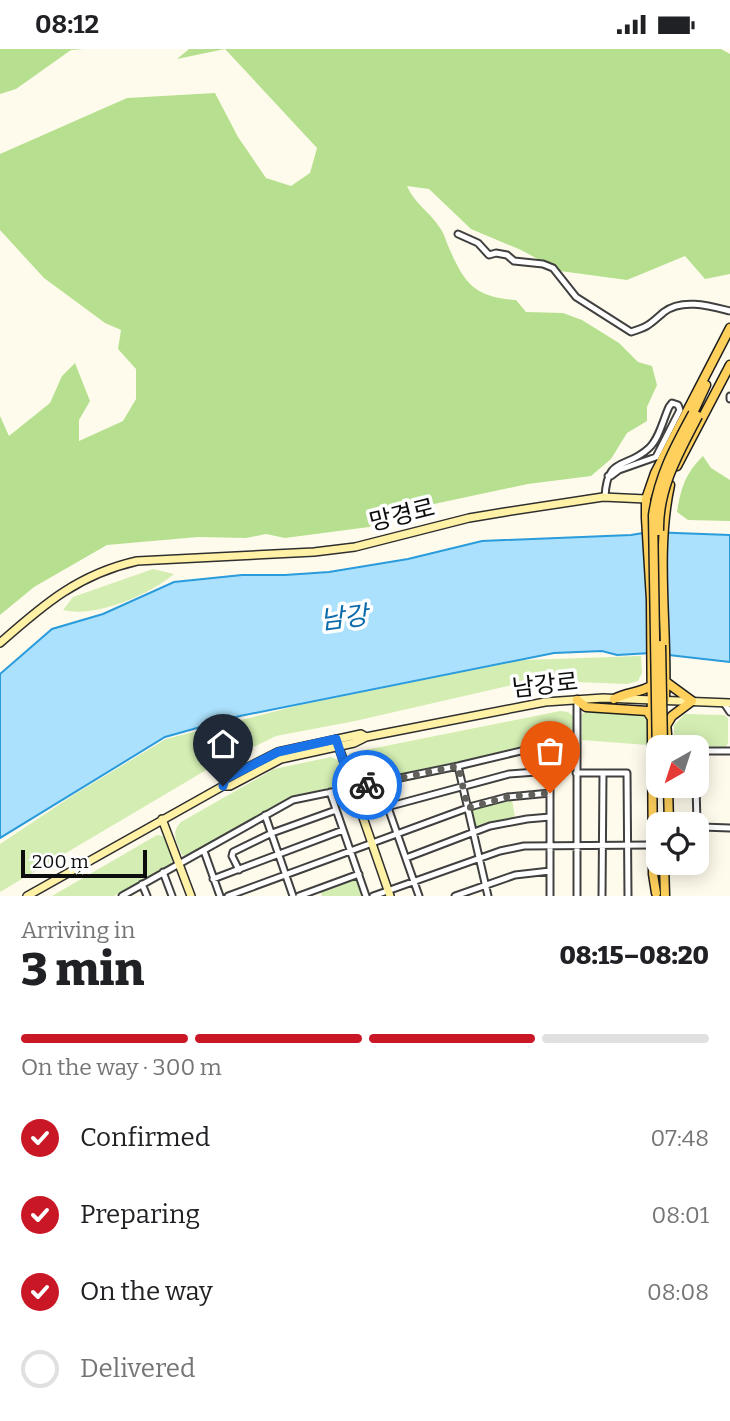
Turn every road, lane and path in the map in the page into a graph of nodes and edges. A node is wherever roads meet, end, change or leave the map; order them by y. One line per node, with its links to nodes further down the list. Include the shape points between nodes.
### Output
1 (458, 234): 2 (street, via 478,243 489,255 507,255 513,261 553,268 576,297 631,331 685,303)
2 (730, 311)
3 (730, 328): 12 (main road)
4 (730, 339): 7 (main road)
5 (730, 356): 7 (main road)
6 (730, 365): 13 (main road, via 676,468)
7 (696, 415): 26 (main road, bridge, via 663,470 653,515); 27 (main road, bridge, via 670,470 659,523)
8 (608, 476): 8 (street, via 656,457 680,410 678,405 668,407 652,445); 9 (street)
9 (605, 488): 10 (street); 11 (street)
10 (601, 498): 11 (street, 망경로); 14 (street, 망경로, via 469,518 355,547 137,561 86,577)
11 (616, 498): 12 (street, 망경로)
12 (646, 499): 13 (main road); 16 (main road, bridge)
13 (666, 504): 15 (main road, bridge)
14 (0, 643)
15 (666, 683): 20 (main road); 21 (main road)
16 (651, 686): 17 (main road); 19 (main road)
17 (614, 699): 18 (street, 남강로); 19 (street, 남강로)
18 (577, 700): 24 (main road, via 586,707 647,711); 29 (street, 남강로, via 521,705); 30 (street)
19 (650, 700): 20 (street, 남강로); 24 (main road)
20 (666, 700): 21 (street, 남강로); 25 (main road)
21 (692, 701): 22 (street, 남강로); 25 (main road)
22 (727, 703): 23 (street)
23 (730, 712)
24 (651, 716): 53 (main road)
25 (666, 726): 28 (main road)
26 (657, 735)
27 (665, 735)
28 (666, 735)
29 (366, 737): 31 (street, 남강로, via 361,734); 32 (street, 남강로)
30 (577, 741): 33 (street); 40 (street)
31 (337, 743): 32 (street, 남강로); 34 (street, 남강로); 37 (street); 43 (street, 남강로, via 278,752 225,779)
32 (354, 743): 37 (street)
33 (550, 744): 38 (street); 39 (street)
34 (323, 750): 37 (street); 43 (street, 남강로, via 281,759)
35 (709, 751): 36 (street)
36 (730, 751)
37 (343, 761): 44 (street)
38 (458, 766): 42 (street); 45 (street)
39 (550, 771): 45 (street, via 509,774); 47 (street)
40 (576, 773): 41 (street); 64 (street)
41 (603, 773): 65 (street); 66 (street, via 628,773)
42 (379, 782): 44 (street); 50 (street)
43 (223, 786): 56 (street, 남강로)
44 (352, 788): 46 (street); 62 (street)
45 (463, 788): 50 (street); 51 (street)
46 (330, 792): 52 (street); 54 (street, via 293,800)
47 (550, 793): 51 (street, via 507,797); 55 (street)
48 (658, 798): 86 (main road)
49 (696, 798): 57 (street, via 697,823)
50 (387, 807): 61 (street)
51 (468, 808): 59 (street); 61 (street)
52 (336, 810): 58 (street); 60 (street)
53 (652, 812)
54 (265, 815): 60 (street); 68 (street)
55 (550, 817): 59 (street); 63 (street)
56 (162, 819): 73 (street); 87 (street, 남강로)
57 (730, 828)
58 (343, 830): 69 (street); 70 (street)
59 (473, 832): 71 (street); 72 (street)
60 (272, 833): 70 (street); 74 (street, via 233,852)
61 (397, 834): 62 (street); 71 (street)
62 (372, 843): 69 (street); 85 (street)
63 (549, 845): 64 (street); 72 (street, via 524,846); 75 (street)
64 (577, 845): 65 (street); 102 (street)
65 (602, 845): 66 (street); 103 (street)
66 (628, 845): 67 (street); 104 (street)
67 (646, 845)
68 (204, 851): 73 (street); 81 (street)
69 (350, 851): 77 (street); 78 (street)
70 (279, 853): 74 (street); 77 (street)
71 (406, 858): 82 (street)
72 (478, 859): 82 (street); 84 (street)
73 (180, 863): 76 (street); 91 (street)
74 (239, 870): 81 (street)
75 (550, 871): 84 (street); 101 (street)
76 (163, 872): 83 (street); 90 (street)
77 (285, 874): 93 (street); 94 (street)
78 (359, 874): 95 (street); 96 (street)
79 (658, 875): 86 (main road)
80 (664, 875): 86 (main road)
81 (213, 879): 92 (street)
82 (414, 881): 85 (street); 98 (street)
83 (142, 884): 88 (street); 89 (street)
84 (485, 885): 99 (street); 100 (street)
85 (389, 893): 97 (street)
86 (661, 895)
87 (27, 896)
88 (122, 896)
89 (147, 896)
90 (172, 896)
91 (191, 896)
92 (220, 896)
93 (228, 896)
94 (293, 896)
95 (299, 896)
96 (366, 896)
97 (373, 896)
98 (419, 896)
99 (455, 896)
100 (488, 896)
101 (550, 896)
102 (577, 896)
103 (602, 896)
104 (628, 896)

